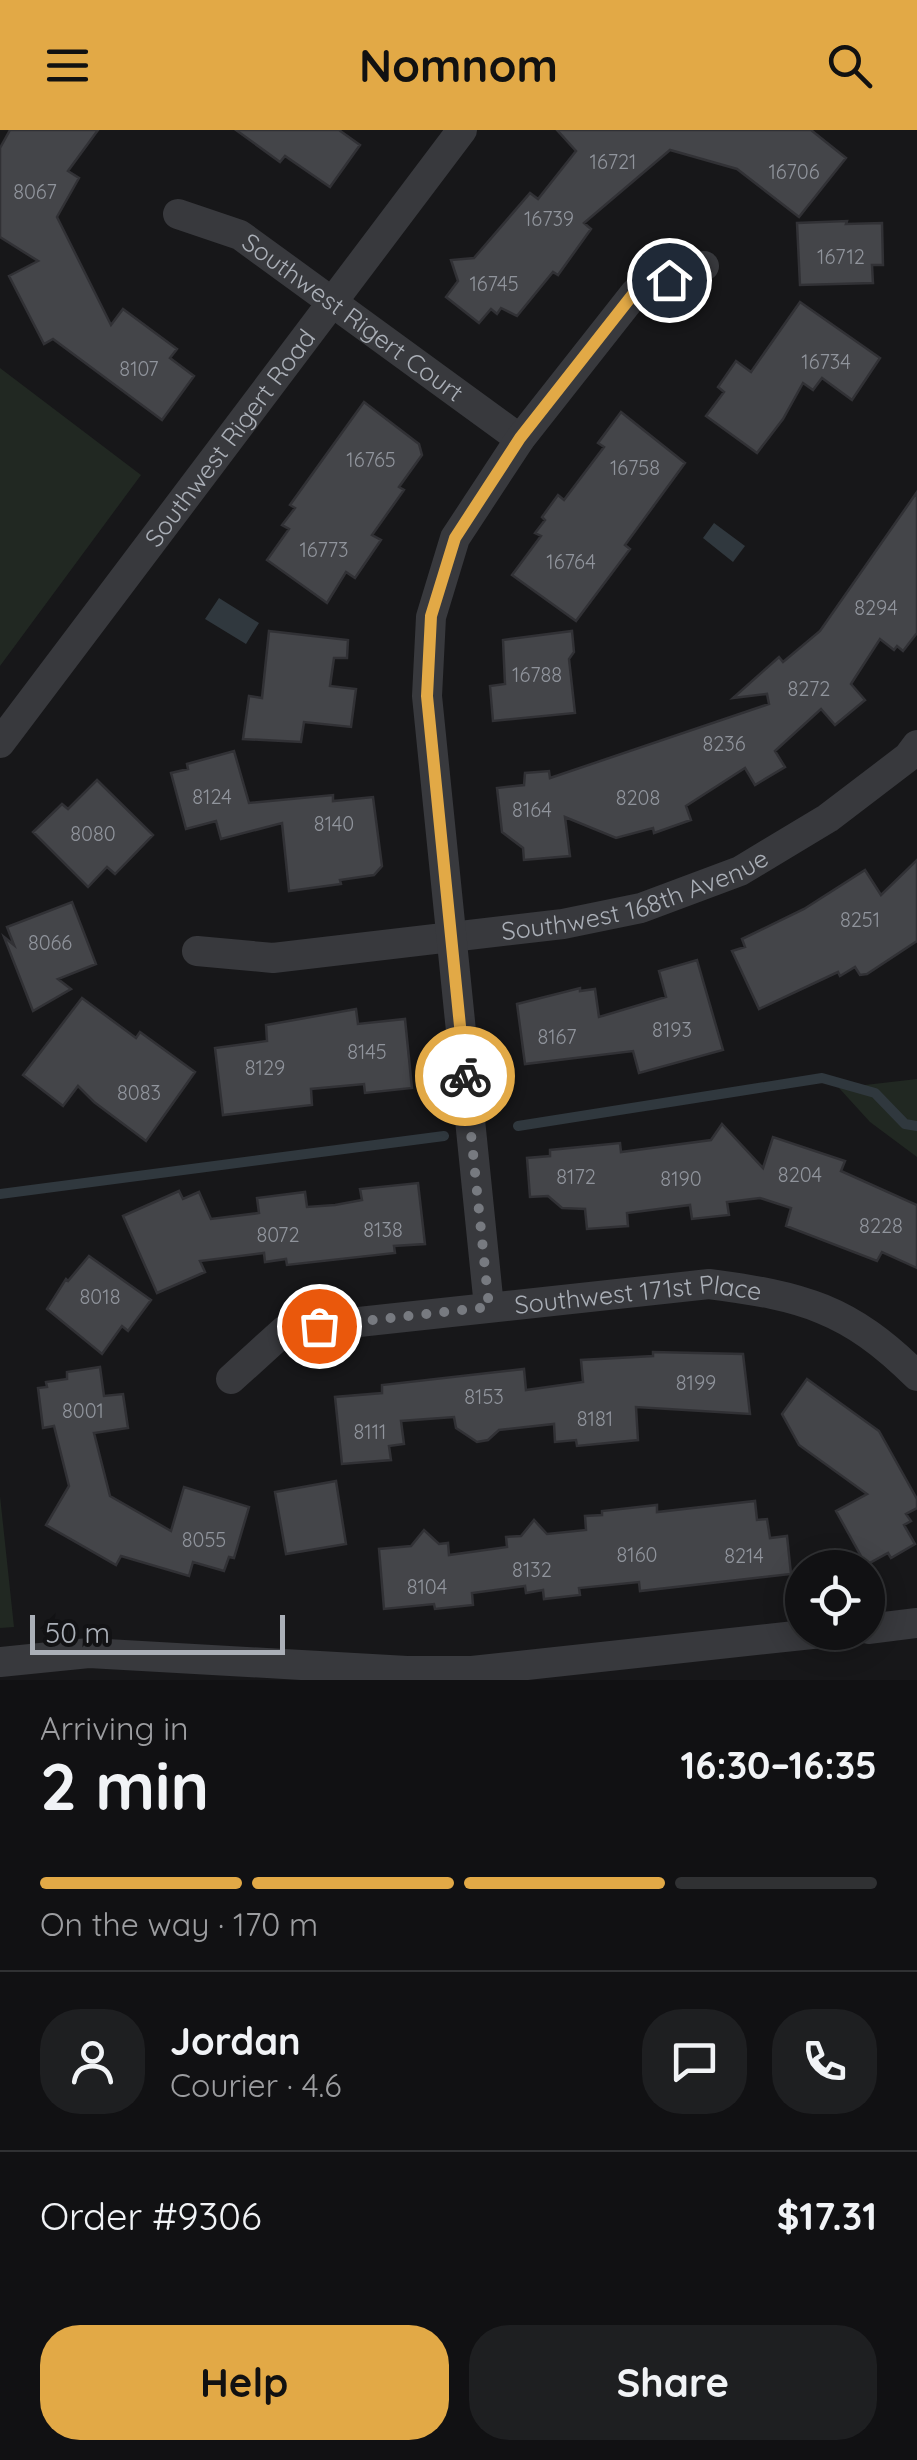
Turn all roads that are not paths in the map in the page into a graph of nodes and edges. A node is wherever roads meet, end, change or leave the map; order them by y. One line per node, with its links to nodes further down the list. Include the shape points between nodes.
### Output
1 (462, 130): 4 (street, Southwest Rigert Road)
2 (178, 214): 4 (street, Southwest Rigert Court, via 240,235)
3 (704, 266): 5 (street, via 634,293)
4 (334, 302): 5 (street, Southwest Rigert Court); 6 (street, Southwest Rigert Road)
5 (520, 438): 8 (street, via 455,538 431,616 427,696)
6 (0, 744)
7 (917, 746): 8 (street, Southwest 168th Avenue, via 828,818 740,871 641,908)
8 (451, 937): 9 (street, Southwest 168th Avenue, via 273,958); 10 (street)
9 (196, 951)
10 (489, 1307): 11 (street, Southwest 171st Place, via 708,1284 777,1292 839,1314); 12 (street, Southwest 171st Place, via 285,1330)
11 (917, 1376)
12 (231, 1379)
13 (917, 1624): 14 (street)
14 (885, 1627)
15 (785, 1637): 16 (street, via 472,1670 89,1653)
16 (0, 1662)

